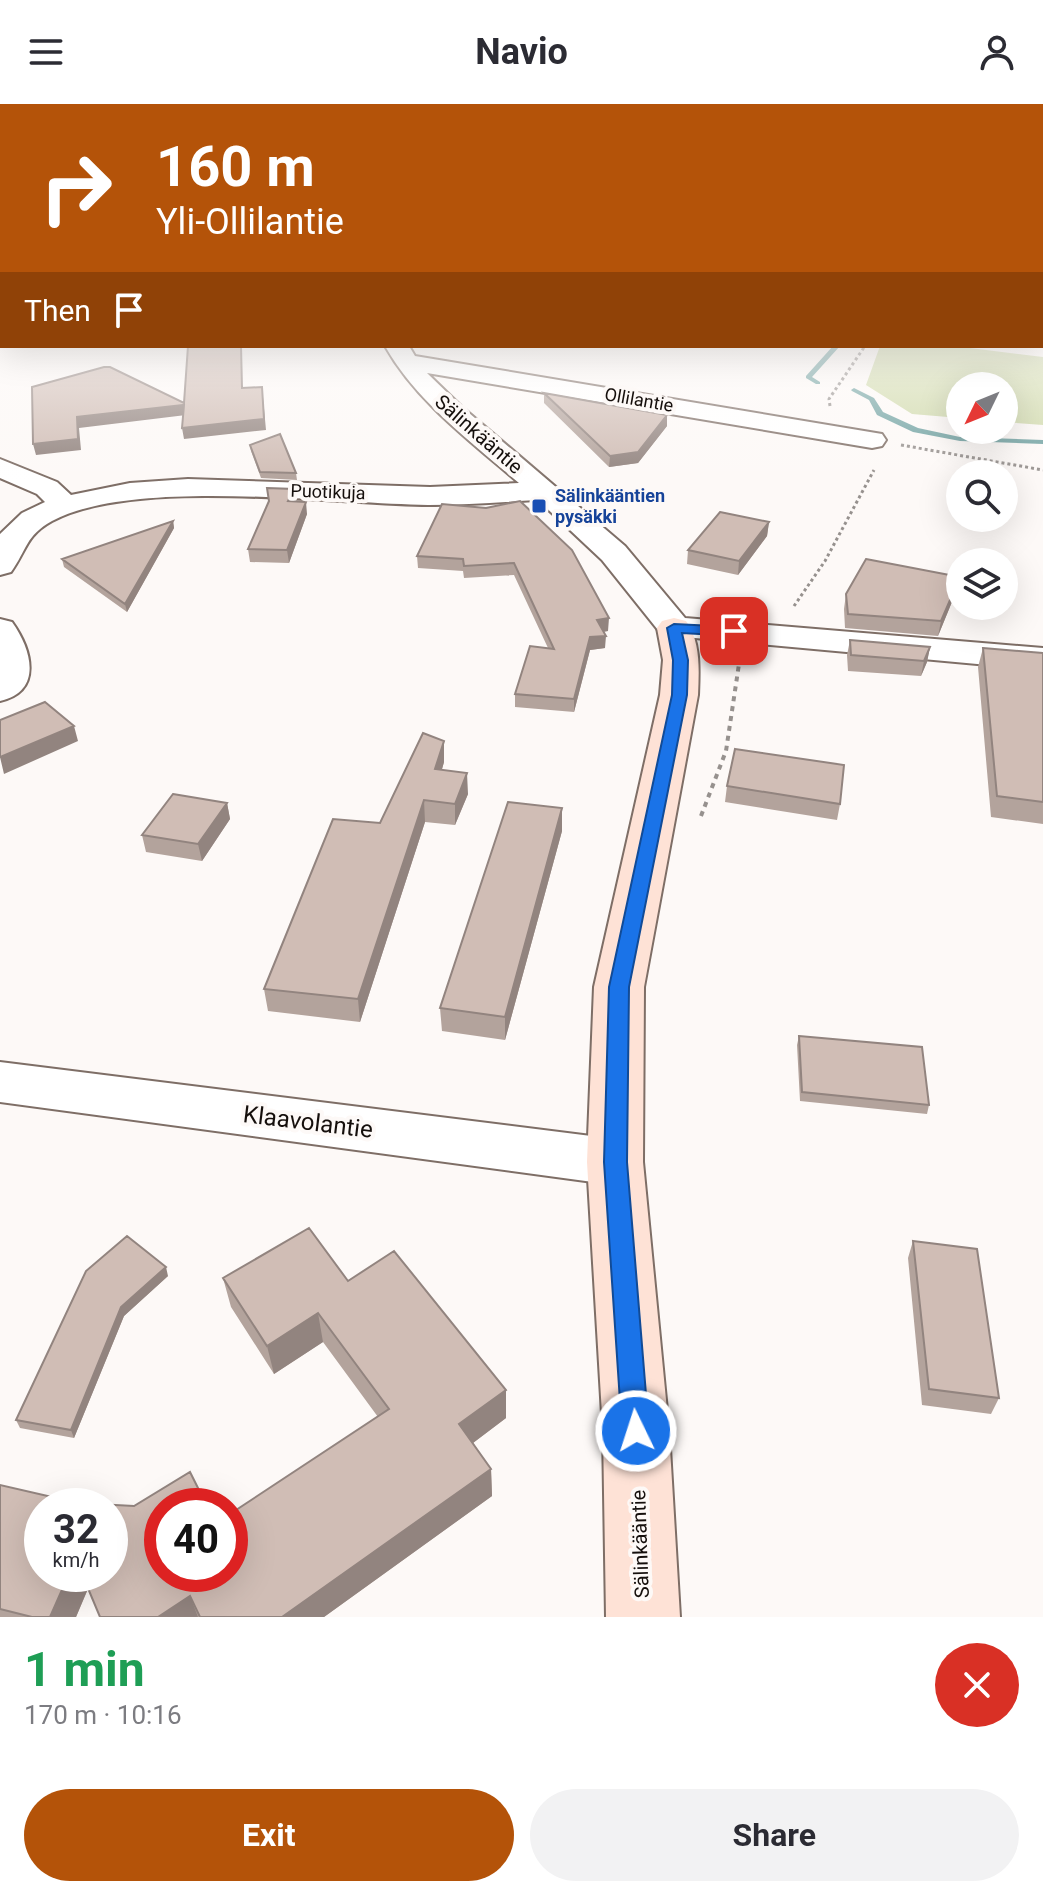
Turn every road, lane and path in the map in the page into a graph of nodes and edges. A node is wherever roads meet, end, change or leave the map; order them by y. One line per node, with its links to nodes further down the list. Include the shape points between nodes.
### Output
1 (864, 348): 3 (path, via 829,399 830,412)
2 (401, 354): 3 (street, Ollilantie); 6 (street, Sälinkääntie, via 423,386)
3 (872, 440): 5 (path); 11 (path, via 880,458 825,561 787,617)
4 (0, 467): 7 (street, via 47,488)
5 (1043, 470)
6 (545, 491): 7 (street, Puotikuja, via 430,496 188,488); 9 (street, Sälinkääntie, via 619,557)
7 (64, 505): 8 (street, Puotikuja, via 20,527)
8 (0, 565)
9 (674, 628): 11 (street); 16 (street, Sälinkääntie, via 681,660 679,695 619,987)
10 (0, 629): 13 (street, via 12,663 9,684)
11 (764, 633): 12 (street); 14 (path, via 740,655 726,751)
12 (1043, 659)
13 (0, 690)
14 (696, 830)
15 (0, 1082): 16 (street, Klaavolantie)
16 (615, 1162): 17 (street, Sälinkääntie, via 636,1431)
17 (643, 1617)

